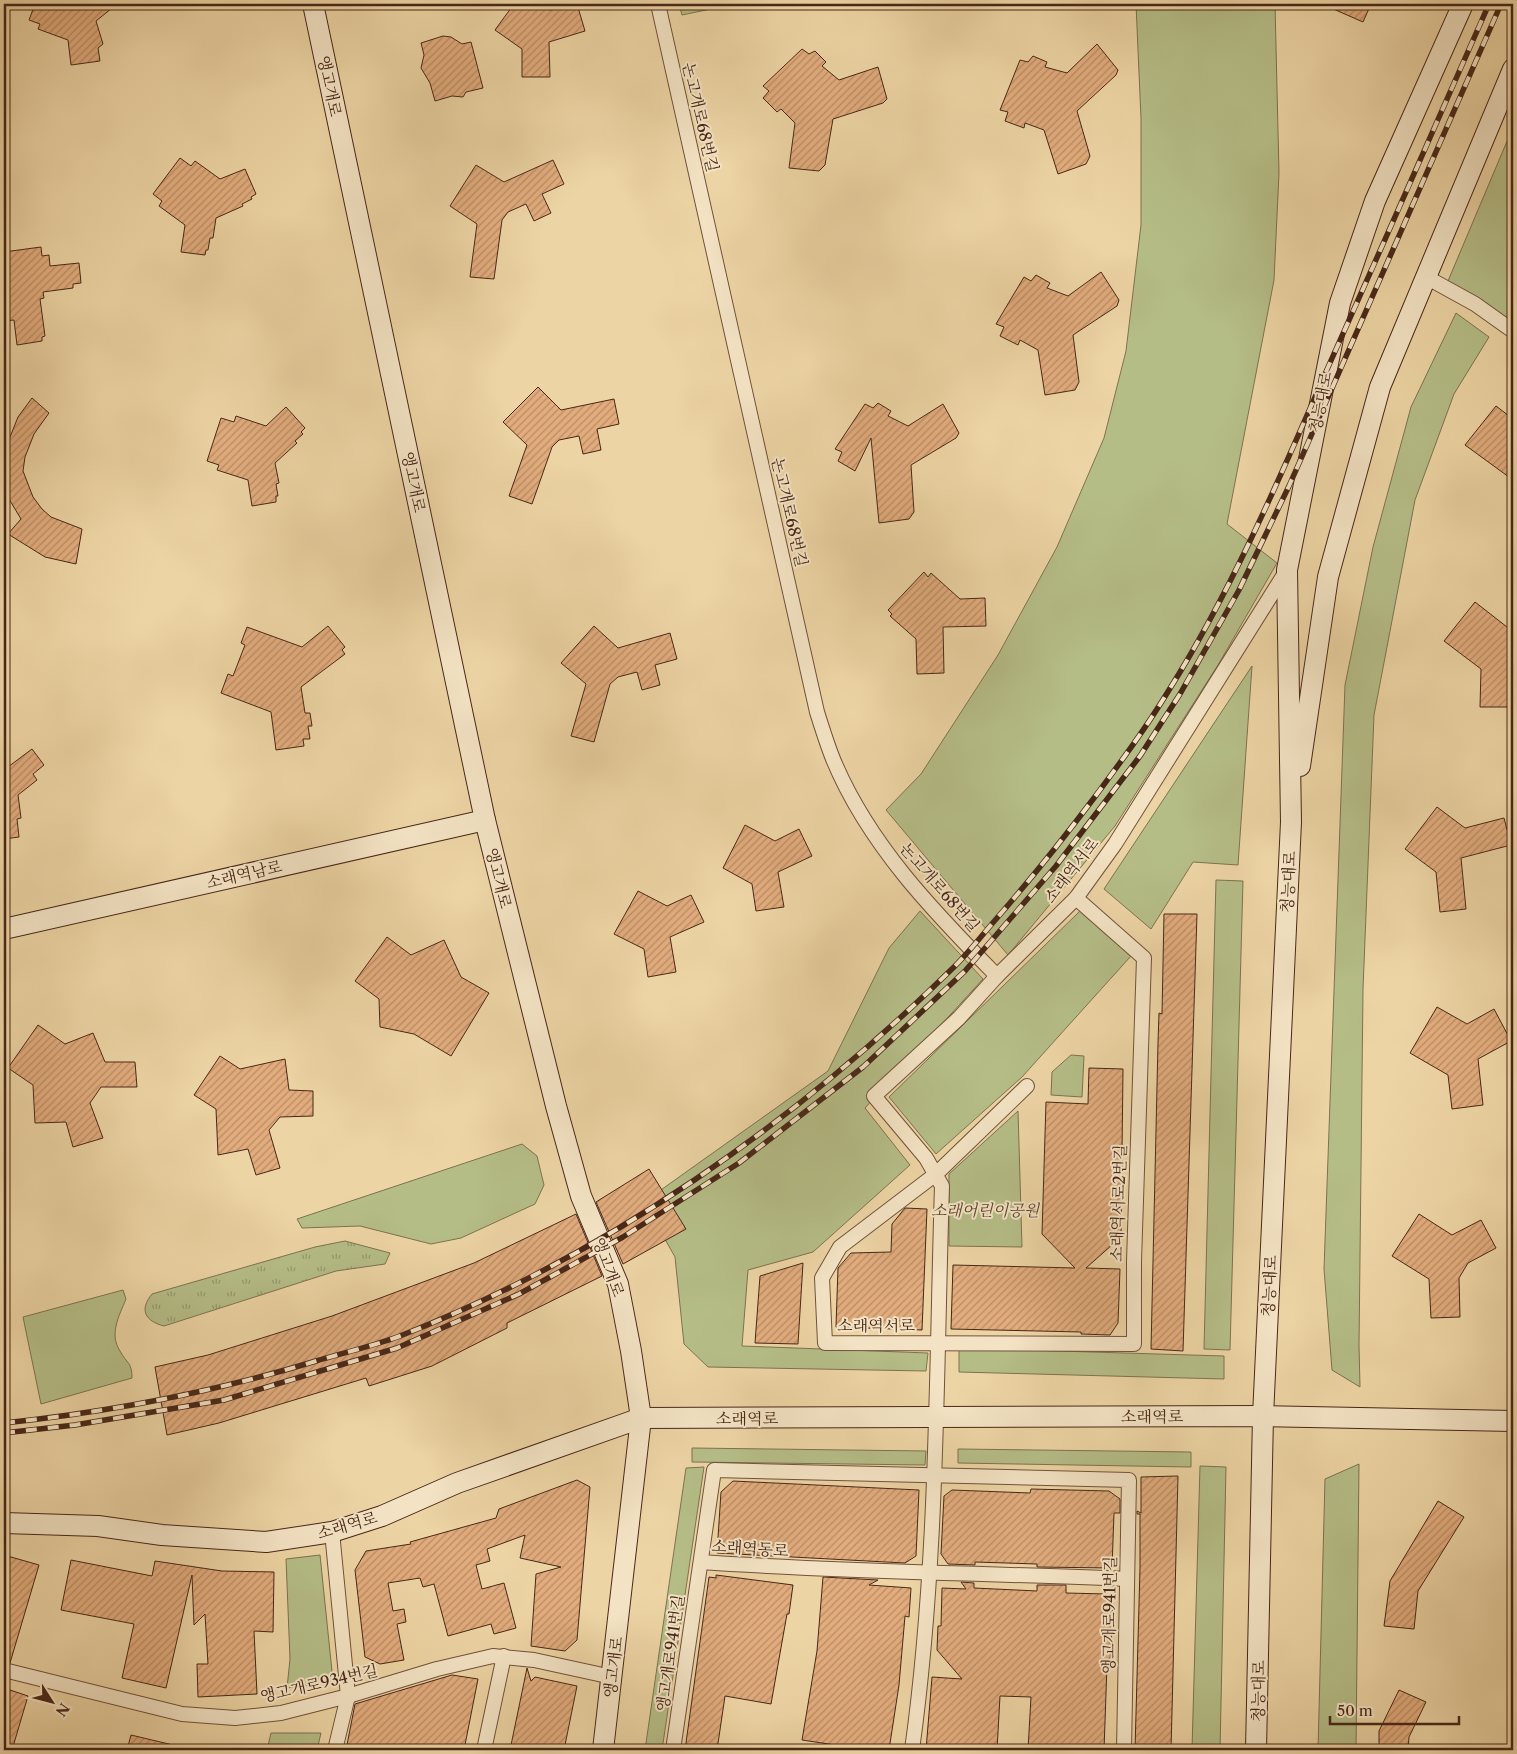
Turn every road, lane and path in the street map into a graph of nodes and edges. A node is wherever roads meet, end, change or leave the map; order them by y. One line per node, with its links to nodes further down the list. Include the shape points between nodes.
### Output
1 (313, 4): 8 (street, 앵고개로)
2 (658, 4): 12 (street, 논고개로68번길, via 817,712 833,760 858,809 892,860 940,917)
3 (1463, 4): 7 (street, 청능대로, via 1375,201 1340,303)
4 (1513, 69): 5 (street, 청능대로)
5 (1426, 277): 6 (street); 9 (street, 청능대로, via 1380,387 1328,578)
6 (1513, 330)
7 (1287, 570): 9 (street, 청능대로); 10 (street, 소래역서로, via 1115,844)
8 (485, 820): 11 (street, 소래역남로); 17 (street, 앵고개로, via 581,1196 618,1284)
9 (1291, 822): 16 (street, 청능대로)
10 (1076, 898): 12 (street, 소래역서로); 15 (street, 소래역서로2번길, via 1144,958 1134,1344)
11 (4, 929)
12 (997, 976): 14 (street, 소래역서로, via 959,1018 874,1096)
13 (1027, 1086): 14 (street, 소래역서로)
14 (936, 1174): 15 (street, 소래역서로, via 942,1186); 15 (street, 소래역서로, via 840,1247 822,1278 825,1343)
15 (939, 1342): 18 (street, 소래역서로)
16 (1263, 1416): 18 (street, 소래역로); 19 (street, 소래역로); 37 (street, 청능대로)
17 (641, 1418): 18 (street, 소래역로); 23 (street, 소래역로, via 457,1483 382,1516); 29 (street, 앵고개로)
18 (936, 1418): 20 (street)
19 (1513, 1421)
20 (934, 1475): 21 (street, 소래역동로); 24 (street, 소래역동로, via 714,1470); 25 (street)
21 (1128, 1480): 26 (street, 앵고개로941번길)
22 (4, 1523): 23 (street, 소래역로, via 98,1526 162,1535 266,1542)
23 (332, 1532): 30 (street)
24 (701, 1562): 25 (street, 소래역동로, via 812,1570); 34 (street, 앵고개로941번길)
25 (929, 1571): 26 (street, 소래역동로); 35 (street, via 923,1673)
26 (1127, 1579): 36 (street, 앵고개로941번길)
27 (504, 1656): 29 (street, 앵고개로934번길); 30 (street, 앵고개로934번길, via 437,1669); 32 (street)
28 (4, 1670): 30 (street, 앵고개로934번길, via 182,1714 234,1718 281,1713)
29 (612, 1677): 33 (street, 앵고개로)
30 (348, 1696): 31 (street)
31 (335, 1750)
32 (484, 1750)
33 (603, 1750)
34 (673, 1750)
35 (912, 1750)
36 (1124, 1750)
37 (1256, 1750)

